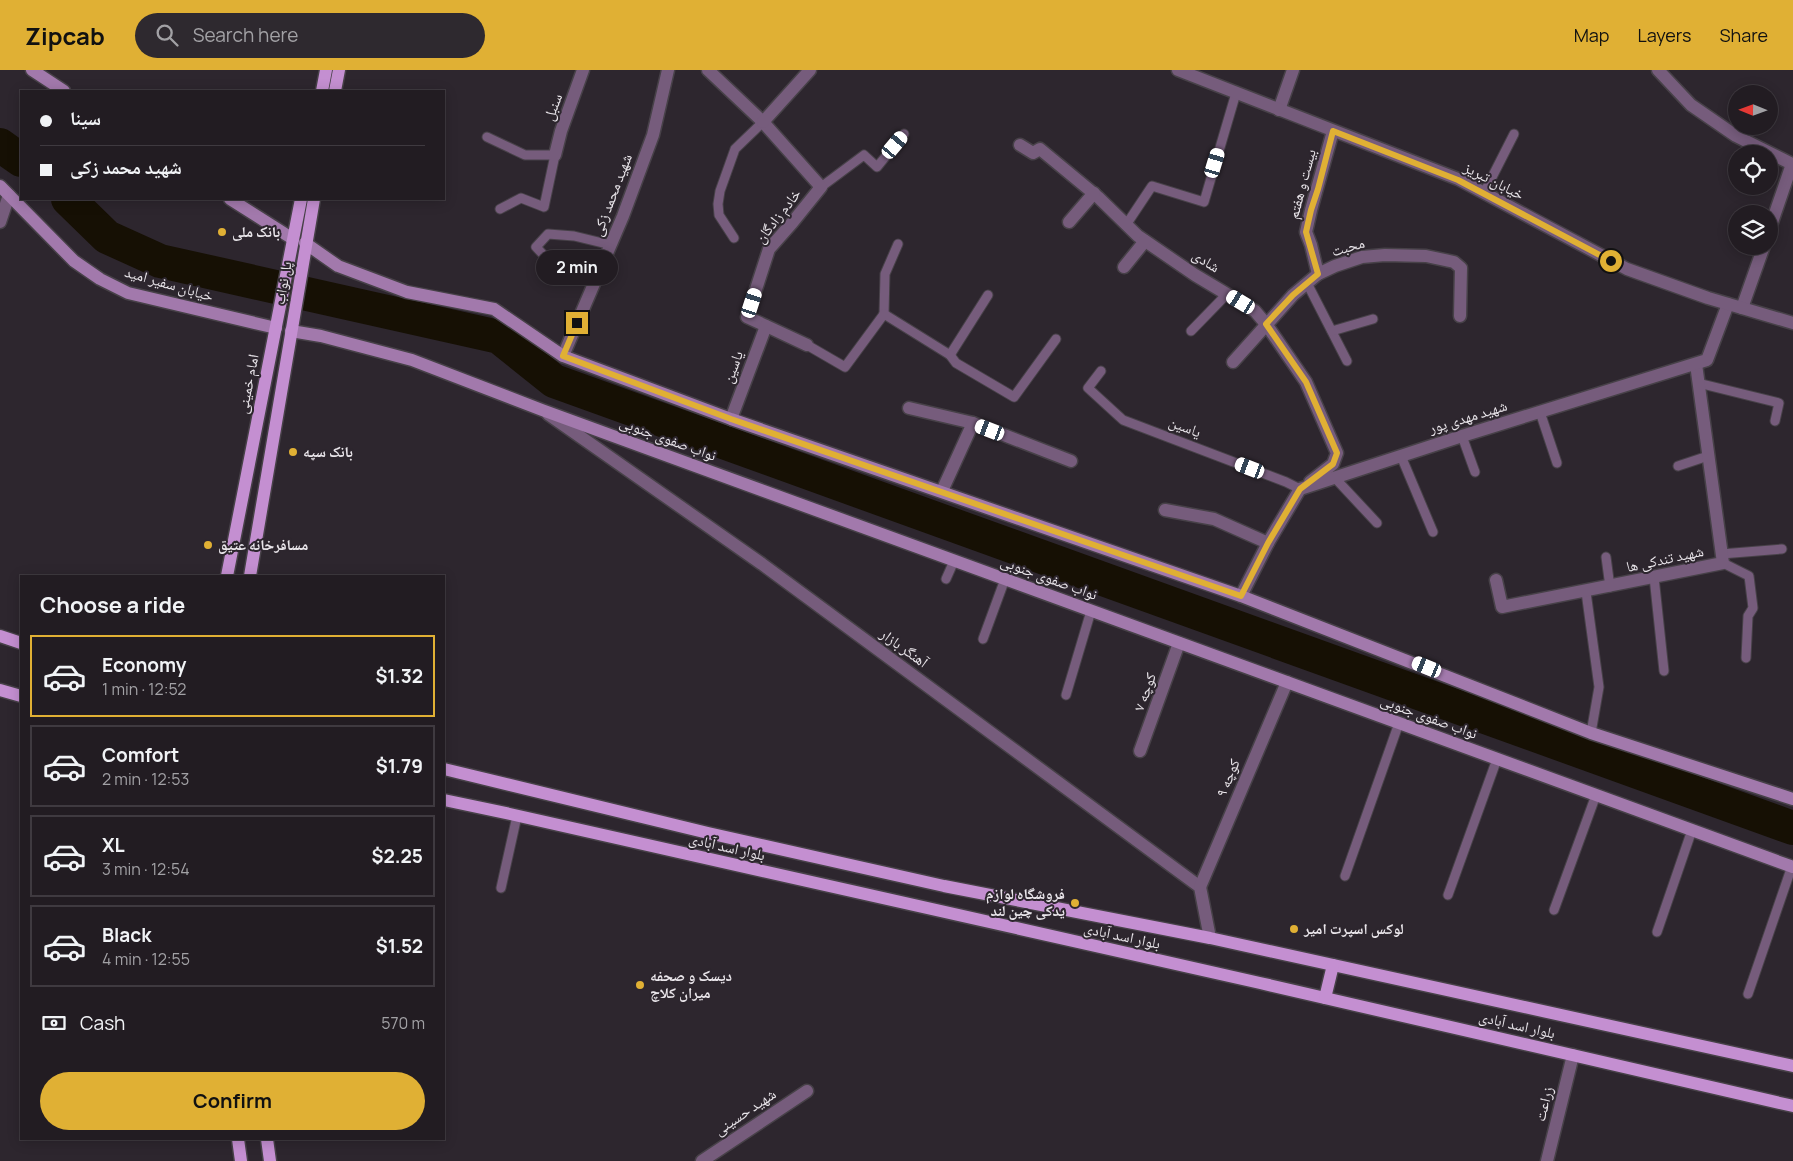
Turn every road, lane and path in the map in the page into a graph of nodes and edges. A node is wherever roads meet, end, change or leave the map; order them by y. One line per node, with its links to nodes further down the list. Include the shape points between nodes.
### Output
1 (32, 70): 11 (main road)
2 (326, 70): 12 (main road)
3 (339, 70): 13 (main road)
4 (583, 70): 22 (street, سنبل)
5 (668, 70): 38 (street, شهید محمد زکی, via 652,135 624,216)
6 (708, 70): 16 (street)
7 (810, 70): 16 (street)
8 (1178, 70): 14 (street, خیابان تبریز)
9 (1293, 70): 15 (street)
10 (1658, 70): 30 (street, via 1690,105 1736,136 1792,164)
11 (62, 90)
12 (322, 90)
13 (335, 90)
14 (1236, 93): 15 (street, خیابان تبریز); 34 (lane, via 1204,202 1152,186)
15 (1280, 110): 17 (street, خیابان تبریز)
16 (763, 122): 23 (street); 35 (lane, via 735,149 720,192 719,215)
17 (1333, 131): 26 (street, خیابان تبریز); 43 (street, بیست و هفتم, via 1306,232)
18 (904, 134): 23 (lane, via 877,166 864,155)
19 (1514, 134): 26 (lane)
20 (487, 136): 22 (lane, via 525,155)
21 (1020, 145): 25 (street, شادی, via 1033,153 1040,149)
22 (555, 155): 31 (lane, via 544,206 521,198)
23 (821, 187): 55 (street, خادم زادگان, via 769,249 747,317)
24 (4, 190): 32 (street); 52 (main road, خیابان سفیر امید, via 74,261 100,279 136,295)
25 (1094, 193): 33 (street); 34 (street, شادی)
26 (1484, 193): 47 (street, خیابان تبریز, via 1627,269)
27 (232, 200): 39 (main road)
28 (301, 200): 39 (main road, امام خمینی)
29 (314, 200): 39 (main road, امام خمینی)
30 (1778, 205)
31 (500, 209)
32 (0, 222)
33 (1069, 222)
34 (1126, 225): 36 (street, شادی)
35 (734, 238)
36 (1145, 241): 41 (street); 45 (street, شادی)
37 (898, 244): 49 (lane, via 886,274)
38 (610, 245): 42 (street, شهید محمد زکی); 42 (lane, via 574,236 548,234 536,247 554,267)
39 (301, 246): 52 (main road, امام خمینی, via 290,253); 56 (main road, پل نواب); 62 (main road, via 338,266 407,292 494,309)
40 (1761, 255): 48 (street)
41 (1124, 267)
42 (598, 274): 62 (street, شهید محمد زکی)
43 (1318, 274): 44 (street, محبت); 50 (street, محبت, via 1362,257 1426,256 1454,262 1461,268)
44 (1307, 283): 54 (street, محبت); 57 (lane)
45 (1227, 294): 54 (street, شادی, via 1255,311); 58 (lane)
46 (988, 295): 61 (lane)
47 (1728, 304): 48 (street, خیابان تبریز); 65 (street, شهید مهدی پور, via 1707,360)
48 (1742, 308): 53 (street, خیابان تبریز)
49 (884, 314): 60 (lane, via 845,367); 61 (lane)
50 (1460, 316)
51 (1373, 319): 57 (lane)
52 (277, 322): 92 (main road, امام خمینی)
53 (1793, 323)
54 (1266, 324): 64 (street, محبت); 82 (street, شادی, via 1306,382 1337,453 1333,464)
55 (766, 326): 60 (street, خادم زادگان); 71 (street, یاسین)
56 (291, 330): 69 (main road, نواب صفوی جنوبی, via 412,360); 93 (main road)
57 (1332, 330): 63 (lane)
58 (1191, 331)
59 (1056, 339): 61 (lane, via 1014,397 956,363)
60 (806, 345)
61 (950, 355)
62 (563, 356): 71 (main road)
63 (1347, 361)
64 (1233, 362)
65 (1696, 364): 67 (street, شهید تندکی ها); 70 (street, شهید مهدی پور)
66 (1101, 371): 82 (lane, یاسین, via 1088,388 1123,420)
67 (1698, 383): 72 (lane, via 1779,403); 76 (street, شهید تندکی ها)
68 (909, 408): 73 (street)
69 (542, 410): 91 (main road, نواب صفوی جنوبی); 124 (street, آهنگر بازار, via 762,564)
70 (1540, 412): 74 (street, شهید مهدی پور); 78 (lane)
71 (731, 419): 83 (main road)
72 (1775, 421)
73 (973, 423): 77 (street); 83 (street)
74 (1462, 436): 75 (street, شهید مهدی پور); 80 (lane)
75 (1401, 456): 81 (street, شهید مهدی پور); 86 (lane)
76 (1708, 456): 79 (lane); 90 (street, شهید تندکی ها)
77 (1071, 461)
78 (1556, 463)
79 (1678, 466)
80 (1475, 472)
81 (1335, 478): 82 (street, شهید مهدی پور); 85 (lane)
82 (1300, 489): 87 (street)
83 (942, 491): 100 (main road)
84 (1165, 510): 87 (street, via 1214,519)
85 (1377, 523)
86 (1433, 532)
87 (1268, 543): 100 (street)
88 (1782, 549): 90 (lane)
89 (1606, 557): 98 (lane)
90 (1722, 559): 94 (street, شهید تندکی ها); 106 (lane, via 1748,576 1753,608 1748,616)
91 (954, 561): 95 (lane); 96 (main road, نواب صفوی جنوبی)
92 (227, 575)
93 (250, 575)
94 (1654, 577): 98 (street, شهید تندکی ها); 107 (lane)
95 (946, 579)
96 (1005, 579): 101 (main road, نواب صفوی جنوبی); 103 (lane)
97 (1496, 580): 99 (street, شهید تندکی ها, via 1502,608)
98 (1610, 587): 99 (street, شهید تندکی ها)
99 (1586, 592): 113 (lane, via 1599,687)
100 (1241, 596): 113 (main road)
101 (1091, 611): 105 (main road, نواب صفوی جنوبی); 110 (lane)
102 (0, 636): 104 (main road)
103 (983, 639)
104 (20, 642)
105 (1179, 643): 108 (main road, نواب صفوی جنوبی); 114 (street, کوچه ۷)
106 (1746, 658)
107 (1664, 671)
108 (1286, 682): 112 (main road, نواب صفوی جنوبی); 124 (street, کوچه ۹)
109 (0, 690): 111 (main road)
110 (1066, 695)
111 (20, 696)
112 (1399, 723): 115 (main road, نواب صفوی جنوبی); 123 (lane)
113 (1591, 733): 118 (main road)
114 (1140, 751)
115 (1497, 759): 117 (main road, نواب صفوی جنوبی); 126 (lane)
116 (445, 769): 129 (main road, بلوار اسد آبادی, via 944,886)
117 (1596, 795): 121 (main road, نواب صفوی جنوبی); 127 (lane)
118 (1793, 799)
119 (445, 800): 120 (main road, بلوار اسد آبادی)
120 (517, 816): 125 (lane); 132 (main road, بلوار اسد آبادی)
121 (1692, 830): 122 (main road, نواب صفوی جنوبی); 128 (lane)
122 (1792, 866): 131 (lane)
123 (1345, 876)
124 (1200, 887): 129 (street)
125 (501, 888)
126 (1448, 895)
127 (1554, 910)
128 (1657, 932)
129 (1210, 938): 130 (main road, بلوار اسد آبادی)
130 (1333, 965): 132 (main road); 134 (main road, بلوار اسد آبادی)
131 (1748, 994)
132 (1325, 998): 133 (main road, بلوار اسد آبادی)
133 (1573, 1055): 136 (main road, بلوار اسد آبادی); 142 (street, زراعت)
134 (1792, 1066)
135 (806, 1091): 141 (street, شهید حسینی)
136 (1793, 1106)
137 (238, 1140): 139 (main road)
138 (267, 1140): 140 (main road)
139 (241, 1161)
140 (270, 1161)
141 (702, 1161)
142 (1547, 1161)

